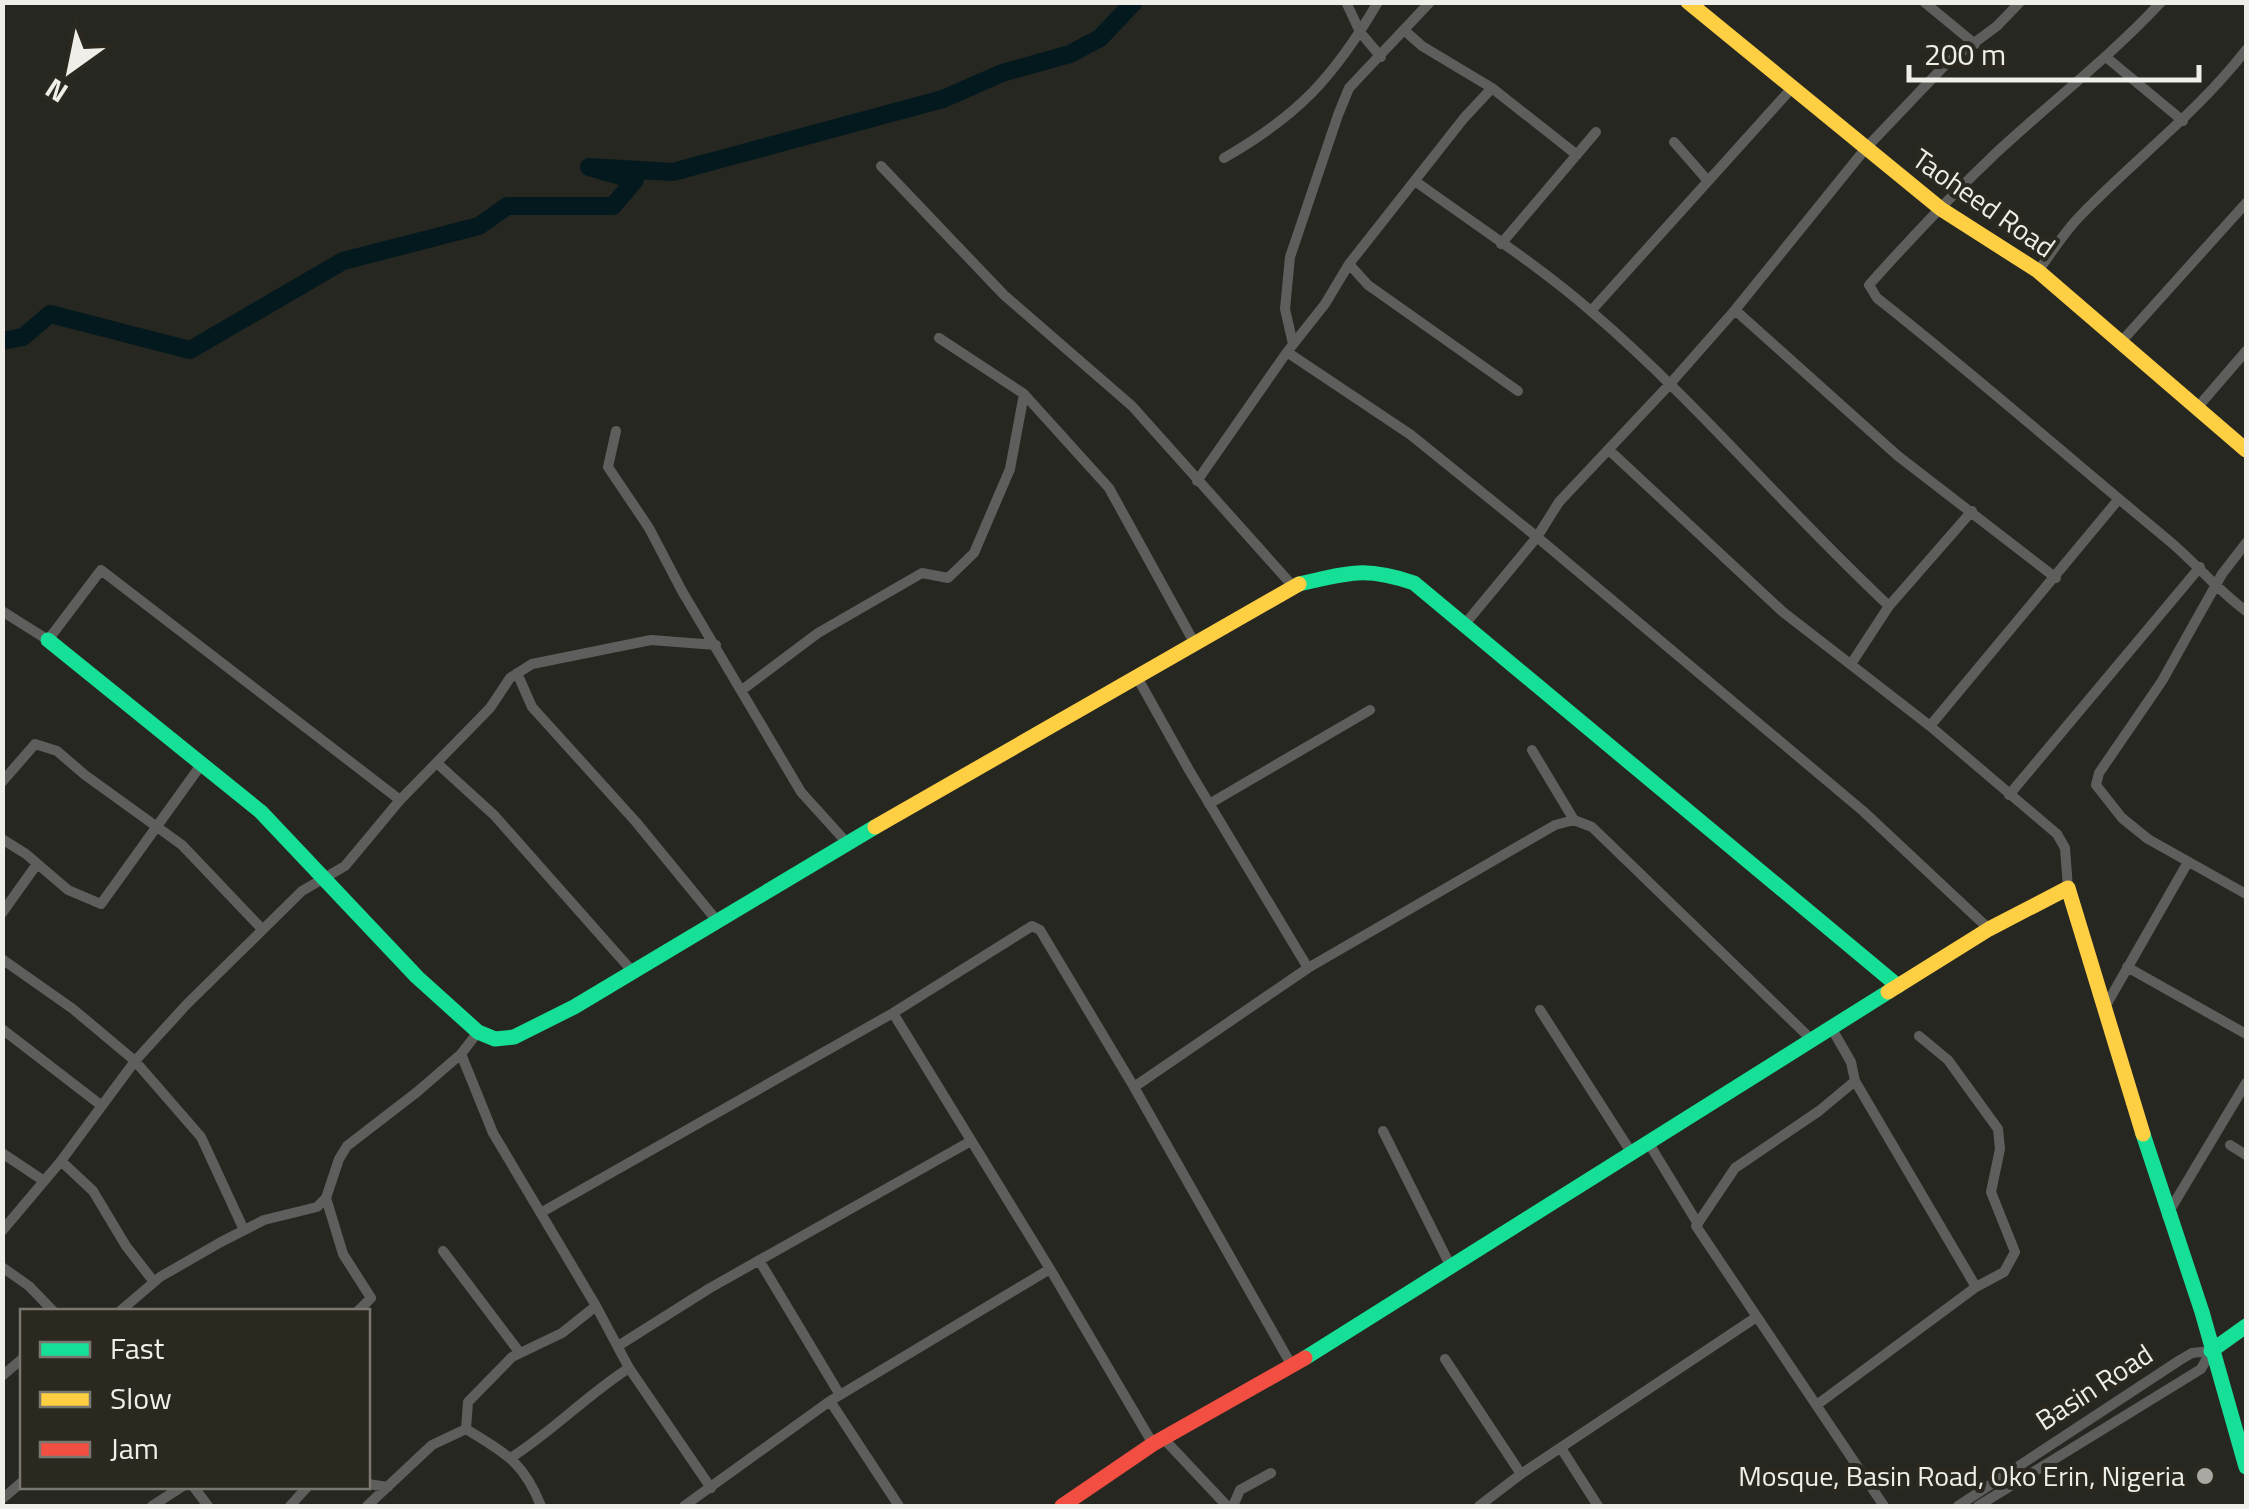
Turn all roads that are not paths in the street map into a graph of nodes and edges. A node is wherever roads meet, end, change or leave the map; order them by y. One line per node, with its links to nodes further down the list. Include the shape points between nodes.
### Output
1 (1346, 2): 9 (street)
2 (1378, 2): 9 (street)
3 (1430, 2): 8 (street)
4 (1688, 2): 15 (street, Taoheed Road)
5 (1924, 2): 10 (street)
6 (2020, 2): 10 (street)
7 (2160, 2): 13 (street)
8 (1404, 30): 12 (street); 14 (street)
9 (1360, 32): 12 (street); 21 (street, via 1319,88 1267,133)
10 (1976, 44): 19 (street, via 1947,64)
11 (2246, 50): 16 (street)
12 (1381, 56): 34 (street, via 1346,94 1290,256 1284,309)
13 (2106, 58): 16 (street); 26 (street)
14 (1492, 88): 20 (street); 23 (street)
15 (1792, 88): 19 (street, Taoheed Road); 24 (street)
16 (2183, 122): 29 (street, via 2078,217)
17 (1596, 132): 20 (street)
18 (1674, 142): 24 (street)
19 (1866, 148): 26 (street, Taoheed Road); 31 (street)
20 (1578, 155): 27 (street)
21 (1224, 158)
22 (881, 166): 43 (street, via 1004,295 1132,406)
23 (1415, 181): 27 (street); 28 (street)
24 (1708, 181): 30 (street)
25 (2246, 204): 33 (street)
26 (1941, 209): 29 (street, Taoheed Road); 44 (street, via 1869,285)
27 (1501, 244): 30 (street)
28 (1349, 264): 34 (street); 37 (street, via 1368,285)
29 (2038, 271): 33 (street, Taoheed Road)
30 (1591, 310): 36 (street)
31 (1735, 310): 36 (street); 45 (street, via 1898,456)
32 (939, 338): 38 (street)
33 (2121, 342): 39 (street, Taoheed Road)
34 (1290, 348): 43 (street); 46 (street)
35 (2246, 351): 39 (street)
36 (1670, 385): 41 (street); 52 (street)
37 (1518, 391)
38 (1024, 394): 57 (street, via 1109,488); 62 (street, via 1010,469 974,553 948,578 922,573 832,624)
39 (2197, 408): 42 (street, Taoheed Road)
40 (616, 431): 58 (street, via 608,467)
41 (1609, 450): 46 (street, via 1559,502); 59 (street, via 1783,612)
42 (2246, 450)
43 (1197, 481): 50 (street)
44 (2118, 500): 48 (street); 49 (street)
45 (1972, 511): 49 (street); 52 (street)
46 (1537, 537): 55 (street); 84 (street, via 1863,811)
47 (2246, 542): 51 (street)
48 (2200, 567): 51 (street); 69 (street)
49 (2056, 578): 64 (street)
50 (1292, 585): 55 (street, via 1381,572 1414,583); 57 (street)
51 (2216, 589): 53 (street); 76 (street, via 2096,786 2122,818)
52 (1889, 606): 59 (street)
53 (2246, 610)
54 (2, 611): 56 (street)
55 (1465, 624): 89 (street)
56 (48, 640): 66 (street); 70 (street, via 101,570)
57 (1195, 644): 61 (street)
58 (716, 645): 60 (street, via 650,640 532,664); 62 (street)
59 (1852, 664): 64 (street)
60 (517, 673): 67 (street); 82 (street, via 532,707)
61 (1138, 677): 71 (street); 75 (street)
62 (742, 690): 75 (street, via 801,792)
63 (1370, 710): 71 (street)
64 (1930, 726): 69 (street)
65 (1532, 750): 72 (street)
66 (201, 764): 73 (street); 78 (street)
67 (438, 764): 70 (street); 88 (street, via 494,815)
68 (2, 782): 73 (street, via 43,744)
69 (2009, 796): 79 (street, via 2057,834 2065,848)
70 (400, 800): 78 (street, via 345,866)
71 (1209, 804): 87 (street)
72 (1574, 820): 87 (street); 98 (street, via 1592,827)
73 (158, 826): 77 (street, via 100,904 68,890); 83 (street)
74 (2, 839): 77 (street)
75 (848, 844): 82 (street)
76 (2188, 862): 80 (street); 86 (street)
77 (37, 864): 81 (street)
78 (326, 878): 83 (street); 95 (street)
79 (2068, 888): 84 (street); 90 (street)
80 (2246, 894)
81 (2, 913)
82 (718, 922): 88 (street)
83 (261, 928): 100 (street)
84 (1989, 930): 89 (street)
85 (2, 959): 100 (street)
86 (2127, 967): 90 (street); 96 (street)
87 (1308, 968): 103 (street)
88 (634, 972): 95 (street, via 514,1037 496,1040)
89 (1898, 986): 94 (street)
90 (2105, 1007): 116 (street)
91 (1540, 1010): 109 (street)
92 (892, 1013): 103 (street, via 1032,926); 106 (street); 115 (street)
93 (2, 1029): 104 (street)
94 (1832, 1029): 98 (street); 101 (street)
95 (478, 1032): 99 (street)
96 (2246, 1034)
97 (1919, 1036): 126 (street, via 1948,1060 1998,1129 1991,1192 2015,1252 2004,1272)
98 (1812, 1040): 107 (street)
99 (461, 1054): 114 (street, via 348,1146); 115 (street, via 492,1133)
100 (135, 1062): 104 (street); 118 (street, via 202,1136)
101 (1855, 1081): 117 (street, via 1735,1168); 126 (street)
102 (2246, 1082): 116 (street)
103 (1134, 1087): 138 (street)
104 (102, 1106): 112 (street)
105 (1383, 1131): 122 (street)
106 (971, 1142): 121 (street); 124 (street)
107 (1648, 1142): 109 (street); 117 (street)
108 (2230, 1145): 111 (street)
109 (1631, 1152): 122 (street)
110 (2, 1153): 113 (street)
111 (2246, 1155)
112 (60, 1161): 113 (street); 125 (street, via 93,1191)
113 (44, 1182): 119 (street)
114 (326, 1198): 118 (street, via 305,1212); 130 (street, via 343,1254 371,1298)
115 (542, 1212): 127 (street)
116 (2167, 1216): 134 (street)
117 (1698, 1224): 131 (street)
118 (244, 1230): 125 (street)
119 (2, 1232)
120 (443, 1251): 135 (street)
121 (760, 1260): 133 (street); 141 (street)
122 (1450, 1265): 138 (street)
123 (2, 1267): 128 (street)
124 (1050, 1269): 141 (street); 144 (street)
125 (154, 1282): 129 (street)
126 (1976, 1287): 142 (street)
127 (596, 1306): 133 (street); 135 (street)
128 (51, 1309)
129 (122, 1309)
130 (360, 1309)
131 (1756, 1318): 142 (street); 145 (street)
132 (2243, 1334): 134 (street, Basin Road)
133 (618, 1346): 139 (street)
134 (2211, 1352): 137 (street, Basin Road); 140 (street, Basin Road); 147 (street)
135 (520, 1353): 143 (street, via 468,1402)
136 (1445, 1359): 149 (street)
137 (2180, 1360): 140 (street); 164 (street, Basin Road)
138 (1292, 1366): 144 (street)
139 (629, 1368): 146 (street); 152 (street)
140 (2188, 1377): 165 (street, Basin Road)
141 (835, 1398): 152 (street); 158 (street)
142 (1818, 1404): 163 (street)
143 (466, 1428): 146 (street); 151 (street, via 432,1445)
144 (1158, 1441): 159 (street); 160 (street)
145 (1561, 1448): 149 (street); 162 (street)
146 (512, 1457): 156 (street)
147 (2246, 1468)
148 (1271, 1473): 160 (street, via 1240,1490)
149 (1521, 1474): 161 (street)
150 (370, 1484): 151 (street)
151 (388, 1487): 155 (street)
152 (711, 1488): 157 (street)
153 (178, 1489): 154 (street)
154 (152, 1506)
155 (367, 1506)
156 (541, 1506)
157 (684, 1506)
158 (899, 1506)
159 (1062, 1506)
160 (1230, 1506)
161 (1478, 1506)
162 (1598, 1506)
163 (1884, 1506)
164 (1958, 1506)
165 (1978, 1506)

